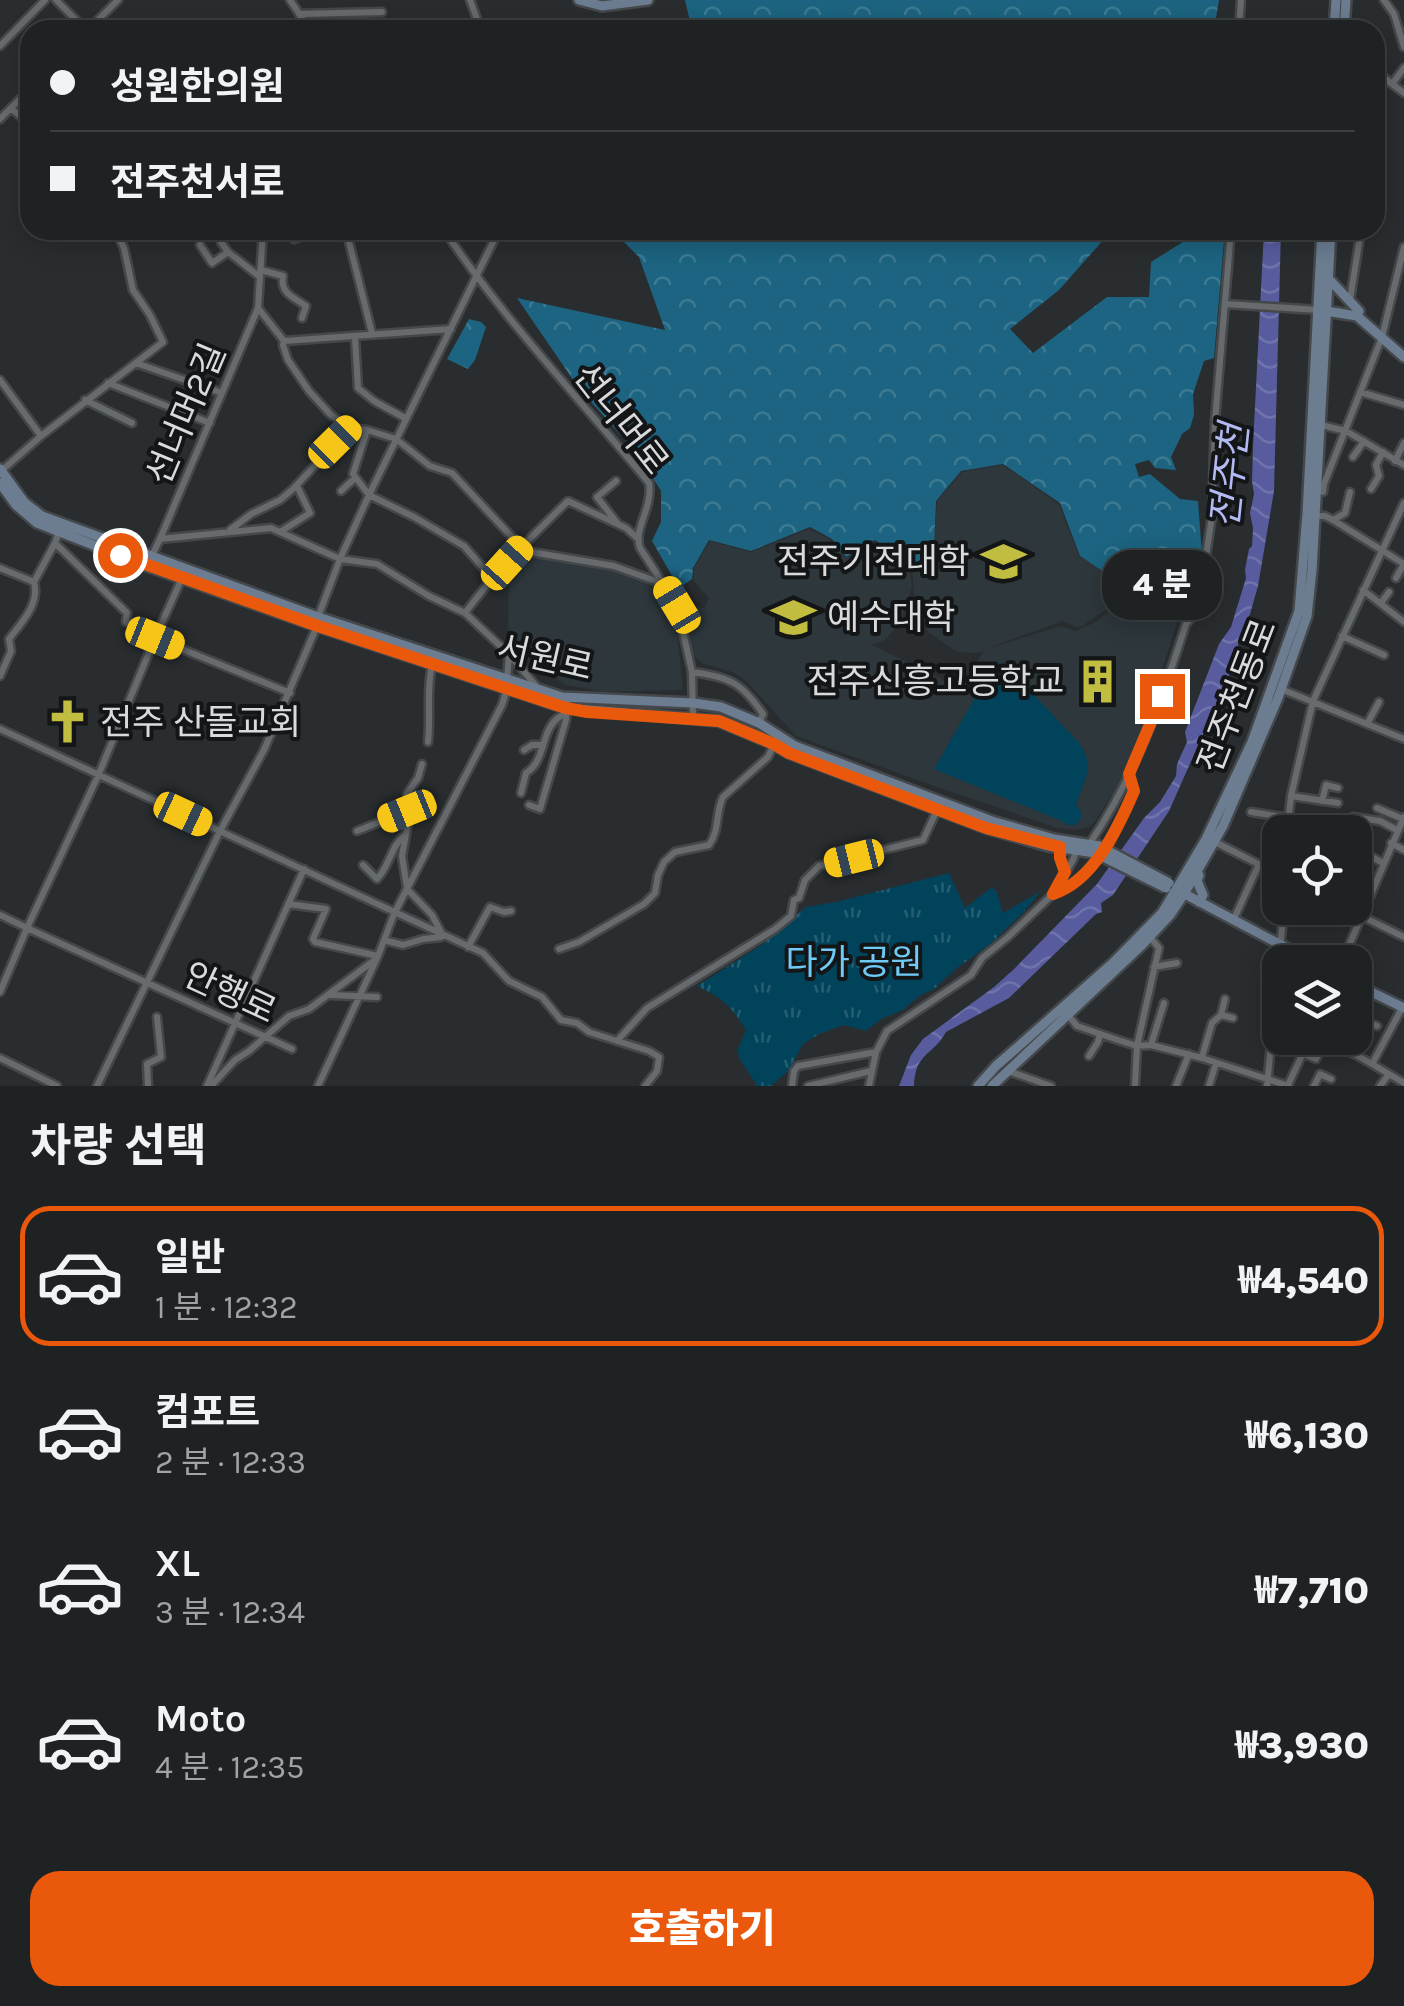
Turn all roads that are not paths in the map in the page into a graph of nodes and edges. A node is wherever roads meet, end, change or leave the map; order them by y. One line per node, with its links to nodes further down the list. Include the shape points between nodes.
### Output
1 (45, 0): 10 (street)
2 (56, 0): 11 (street)
3 (118, 0): 12 (street)
4 (290, 0): 9 (street)
5 (579, 0): 6 (street, via 602,6)
6 (648, 0)
7 (1384, 0): 16 (street)
8 (382, 12): 9 (street)
9 (299, 14): 13 (street)
10 (25, 20)
11 (77, 20)
12 (97, 20)
13 (303, 20)
14 (20, 26): 15 (street)
15 (0, 46)
16 (1404, 47)
17 (1404, 68): 19 (street)
18 (1385, 79): 19 (street)
19 (1392, 84): 20 (street)
20 (1404, 93)
21 (20, 99): 22 (street)
22 (11, 108): 23 (street); 24 (street)
23 (20, 116)
24 (0, 119)
25 (120, 240): 53 (street, via 133,290 162,342)
26 (263, 240): 38 (street, 선너머2길)
27 (348, 240): 48 (street)
28 (451, 240): 39 (street, 선너머로)
29 (494, 240): 39 (street, 안행로)
30 (1231, 240): 42 (street)
31 (1321, 240): 44 (street, 전주천동로)
32 (1330, 240): 40 (street, 전주천동로)
33 (1359, 240): 41 (street)
34 (221, 242): 37 (street)
35 (200, 245): 37 (street, via 212,264)
36 (1404, 247): 50 (street)
37 (228, 252): 38 (street)
38 (261, 274): 43 (street, 선너머2길); 46 (street, via 284,276 285,292 306,306)
39 (476, 277): 47 (street, 안행로); 91 (street, 선너머로, via 649,484)
40 (1328, 278): 41 (street); 44 (street, 전주천동로)
41 (1350, 300): 45 (street)
42 (1230, 304): 44 (street); 138 (street, via 1202,583)
43 (258, 308): 51 (street, 선너머2길); 57 (street, 선너머2길)
44 (1317, 309): 45 (street); 63 (street, 전주천동로); 175 (street, 전주천동로, via 1299,610 1238,774)
45 (1357, 316): 50 (street)
46 (302, 318)
47 (451, 329): 48 (street, 선너머2길); 60 (street, 안행로)
48 (372, 334): 49 (street, 선너머2길)
49 (355, 337): 51 (street, 선너머2길); 60 (street, via 358,388)
50 (1382, 337): 52 (street); 56 (street)
51 (284, 341): 64 (street, via 308,391)
52 (1404, 357)
53 (135, 363): 55 (street); 57 (street)
54 (0, 380): 67 (street)
55 (108, 383): 58 (street); 62 (street)
56 (1360, 392): 59 (street); 66 (street)
57 (222, 394): 62 (street, 선너머2길)
58 (86, 400): 61 (street); 67 (street)
59 (1404, 405)
60 (406, 418): 68 (street, 안행로)
61 (132, 422)
62 (210, 423): 92 (street, 선너머2길)
63 (1320, 425): 66 (street); 85 (street, 전주천동로)
64 (350, 428): 65 (street); 78 (street, 선너머2길)
65 (367, 430): 68 (street); 76 (street)
66 (1346, 430): 69 (street); 81 (street)
67 (41, 436): 75 (street)
68 (396, 439): 83 (street, 안행로); 94 (street, via 452,474)
69 (1364, 440): 71 (street); 72 (street)
70 (1404, 443): 73 (street)
71 (1383, 452): 73 (street); 79 (street)
72 (1353, 457)
73 (1395, 461): 74 (street)
74 (1404, 465)
75 (1, 478): 89 (street, 서원로, via 24,513); 97 (street, 서원로, via 33,511)
76 (356, 478): 80 (street); 83 (street)
77 (616, 482): 87 (street, via 597,496)
78 (296, 486): 88 (street, 선너머2길); 90 (street, via 310,513)
79 (1371, 489)
80 (341, 491)
81 (1323, 492)
82 (1350, 492): 86 (street, via 1346,513)
83 (369, 495): 96 (street, 안행로); 101 (street, via 464,546)
84 (1404, 503): 95 (street)
85 (1316, 516): 86 (street); 121 (street, 전주천동로, via 1307,616)
86 (1333, 520): 95 (street)
87 (619, 525): 91 (street); 94 (street, via 568,501)
88 (230, 531): 90 (street); 92 (street, 선너머2길)
89 (59, 532): 93 (street); 97 (street, 서원로)
90 (280, 532): 96 (street)
91 (636, 537): 104 (street)
92 (160, 539): 97 (street, 선너머2길)
93 (55, 543): 103 (street); 113 (street, via 127,613 126,622)
94 (521, 547): 101 (street); 104 (street)
95 (1381, 550): 98 (street); 105 (street)
96 (340, 559): 108 (street, via 377,564); 109 (street, 안행로)
97 (149, 561): 100 (street, 서원로); 109 (street, 서원로)
98 (1404, 564): 102 (street)
99 (0, 568): 103 (street)
100 (182, 578): 109 (street, 서원로); 113 (street)
101 (493, 578): 108 (street)
102 (1396, 578)
103 (34, 582): 114 (street, via 34,603)
104 (665, 584): 118 (street, via 677,605)
105 (1363, 590): 107 (street); 112 (street)
106 (1389, 592): 107 (street)
107 (1381, 603): 110 (street)
108 (465, 613): 115 (street)
109 (318, 622): 117 (street, 서원로); 120 (street, 서원로); 122 (street, 안행로)
110 (1404, 622)
111 (0, 635): 114 (street)
112 (1342, 636): 116 (street); 124 (street)
113 (155, 638): 122 (street); 139 (street)
114 (9, 639): 119 (street, via 12,651)
115 (509, 654): 120 (street); 123 (street)
116 (1384, 655)
117 (432, 665): 120 (street, 서원로); 133 (street)
118 (692, 672): 126 (street); 129 (street, via 747,692 763,714)
119 (0, 676)
120 (507, 684): 123 (street, 서원로); 173 (street)
121 (1282, 689): 124 (street); 158 (street, 전주천동로)
122 (290, 692): 156 (street, 안행로)
123 (537, 693): 127 (street, 서원로)
124 (1312, 702): 130 (street); 142 (street)
125 (1379, 702): 130 (street)
126 (693, 703): 127 (street, 서원로); 128 (street); 129 (street, 서원로)
127 (566, 706): 128 (street, 서원로); 135 (street); 146 (street, via 540,810)
128 (693, 718): 134 (street, 서원로, via 719,721)
129 (759, 722): 145 (street, 서원로, via 795,746)
130 (1368, 724): 132 (street)
131 (0, 729): 139 (street)
132 (1404, 739)
133 (428, 742)
134 (774, 744): 145 (street, 서원로); 191 (street, via 723,797 709,845 675,852 644,904)
135 (543, 745): 136 (street); 141 (street)
136 (524, 750)
137 (422, 764): 148 (street, via 407,794)
138 (1129, 774): 161 (street); 176 (street, via 1134,791 1110,838 1093,864)
139 (98, 776): 156 (street); 184 (street)
140 (1338, 788): 143 (street, via 1326,786)
141 (521, 793)
142 (1291, 796): 143 (street); 151 (street)
143 (1322, 801): 144 (street)
144 (1338, 803)
145 (939, 804): 160 (street, 서원로, via 986,828); 161 (street, 서원로); 213 (street, via 923,840 819,866 794,900 791,916 647,1008)
146 (529, 806)
147 (1378, 808): 152 (street)
148 (407, 811): 155 (street); 157 (street)
149 (1252, 812): 150 (street)
150 (1270, 815)
151 (1289, 815)
152 (1404, 818): 154 (street)
153 (1372, 821): 154 (street)
154 (1397, 830): 159 (street)
155 (357, 831)
156 (220, 832): 169 (street); 195 (street, 안행로)
157 (406, 834): 167 (street, via 377,879); 173 (street)
158 (1215, 842): 166 (street); 171 (street, 전주천동로)
159 (1392, 843): 163 (street); 165 (street)
160 (1060, 847): 162 (street, 서원로); 170 (street)
161 (1094, 847): 162 (street, 서원로); 175 (street, bridge)
162 (1077, 849): 170 (street)
163 (1404, 850)
164 (1372, 857): 165 (street)
165 (1383, 863): 172 (street)
166 (1259, 864): 168 (street); 182 (street)
167 (363, 865)
168 (1262, 866)
169 (304, 869): 178 (street); 180 (street)
170 (1065, 872): 176 (street)
171 (1196, 874): 175 (street, 전주천동로); 177 (street)
172 (1374, 883): 174 (street)
173 (407, 888): 180 (street); 185 (street)
174 (1372, 888)
175 (1174, 889): 177 (street); 186 (street, 전주천동로); 243 (street, 전주천동로, via 1162,913 1125,952)
176 (1053, 894): 217 (street, via 970,975 887,1031)
177 (1200, 902): 182 (street)
178 (288, 904): 192 (street, via 326,909 314,942); 208 (street)
179 (511, 911): 190 (street, via 490,907)
180 (394, 914): 185 (street); 188 (street)
181 (0, 915): 184 (street)
182 (1233, 921): 189 (street)
183 (1372, 921): 187 (street)
184 (27, 928): 195 (street); 196 (street)
185 (444, 937): 188 (street, via 403,945); 190 (street)
186 (1150, 937): 194 (street, via 1159,948); 204 (street, 전주천동로)
187 (1404, 937)
188 (384, 940): 192 (street)
189 (1278, 945)
190 (468, 947): 213 (street, via 509,981 542,997 561,1020)
191 (559, 949)
192 (377, 957): 198 (street); 199 (street)
193 (1177, 962): 194 (street)
194 (1154, 967): 215 (street)
195 (148, 982): 208 (street, 안행로); 235 (street, 안행로)
196 (0, 992)
197 (1372, 992): 203 (street)
198 (330, 995): 199 (street); 212 (street)
199 (358, 997): 200 (street); 238 (street)
200 (377, 997)
201 (1224, 999): 205 (street)
202 (1164, 1003): 214 (street)
203 (1403, 1008): 226 (street)
204 (1068, 1014): 211 (street, via 1077,1026); 228 (street, 전주천동로)
205 (1221, 1014): 207 (street); 224 (street)
206 (157, 1016): 236 (street, via 161,1057 148,1064)
207 (1232, 1018)
208 (234, 1024): 212 (street, 안행로); 237 (street)
209 (1372, 1024): 210 (street)
210 (1377, 1026)
211 (1100, 1034): 215 (street); 222 (street)
212 (265, 1036): 216 (street, 안행로); 237 (street)
213 (617, 1042): 239 (street, via 659,1057)
214 (1152, 1044): 215 (street); 218 (street)
215 (1137, 1046): 246 (street)
216 (292, 1049)
217 (876, 1052): 227 (street); 240 (street, via 798,1066)
218 (1189, 1054): 224 (street); 247 (street)
219 (1270, 1055): 231 (street)
220 (1301, 1055): 249 (street)
221 (1356, 1055): 226 (street)
222 (1089, 1056)
223 (0, 1058): 234 (street)
224 (1202, 1058): 225 (street)
225 (1216, 1063): 231 (street); 248 (street)
226 (1372, 1064): 229 (street)
227 (872, 1071): 241 (street); 242 (street)
228 (1007, 1071): 232 (street); 244 (street, 전주천동로)
229 (1389, 1074): 233 (street); 251 (street)
230 (1330, 1079): 250 (street, via 1320,1074)
231 (1268, 1082): 249 (street)
232 (1035, 1083): 245 (street)
233 (1404, 1083)
234 (58, 1086)
235 (98, 1086)
236 (148, 1086)
237 (209, 1086)
238 (318, 1086)
239 (645, 1086)
240 (792, 1086)
241 (808, 1086)
242 (868, 1086)
243 (978, 1086)
244 (992, 1086)
245 (1051, 1086)
246 (1136, 1086)
247 (1176, 1086)
248 (1209, 1086)
249 (1289, 1086)
250 (1314, 1086)
251 (1380, 1086)

